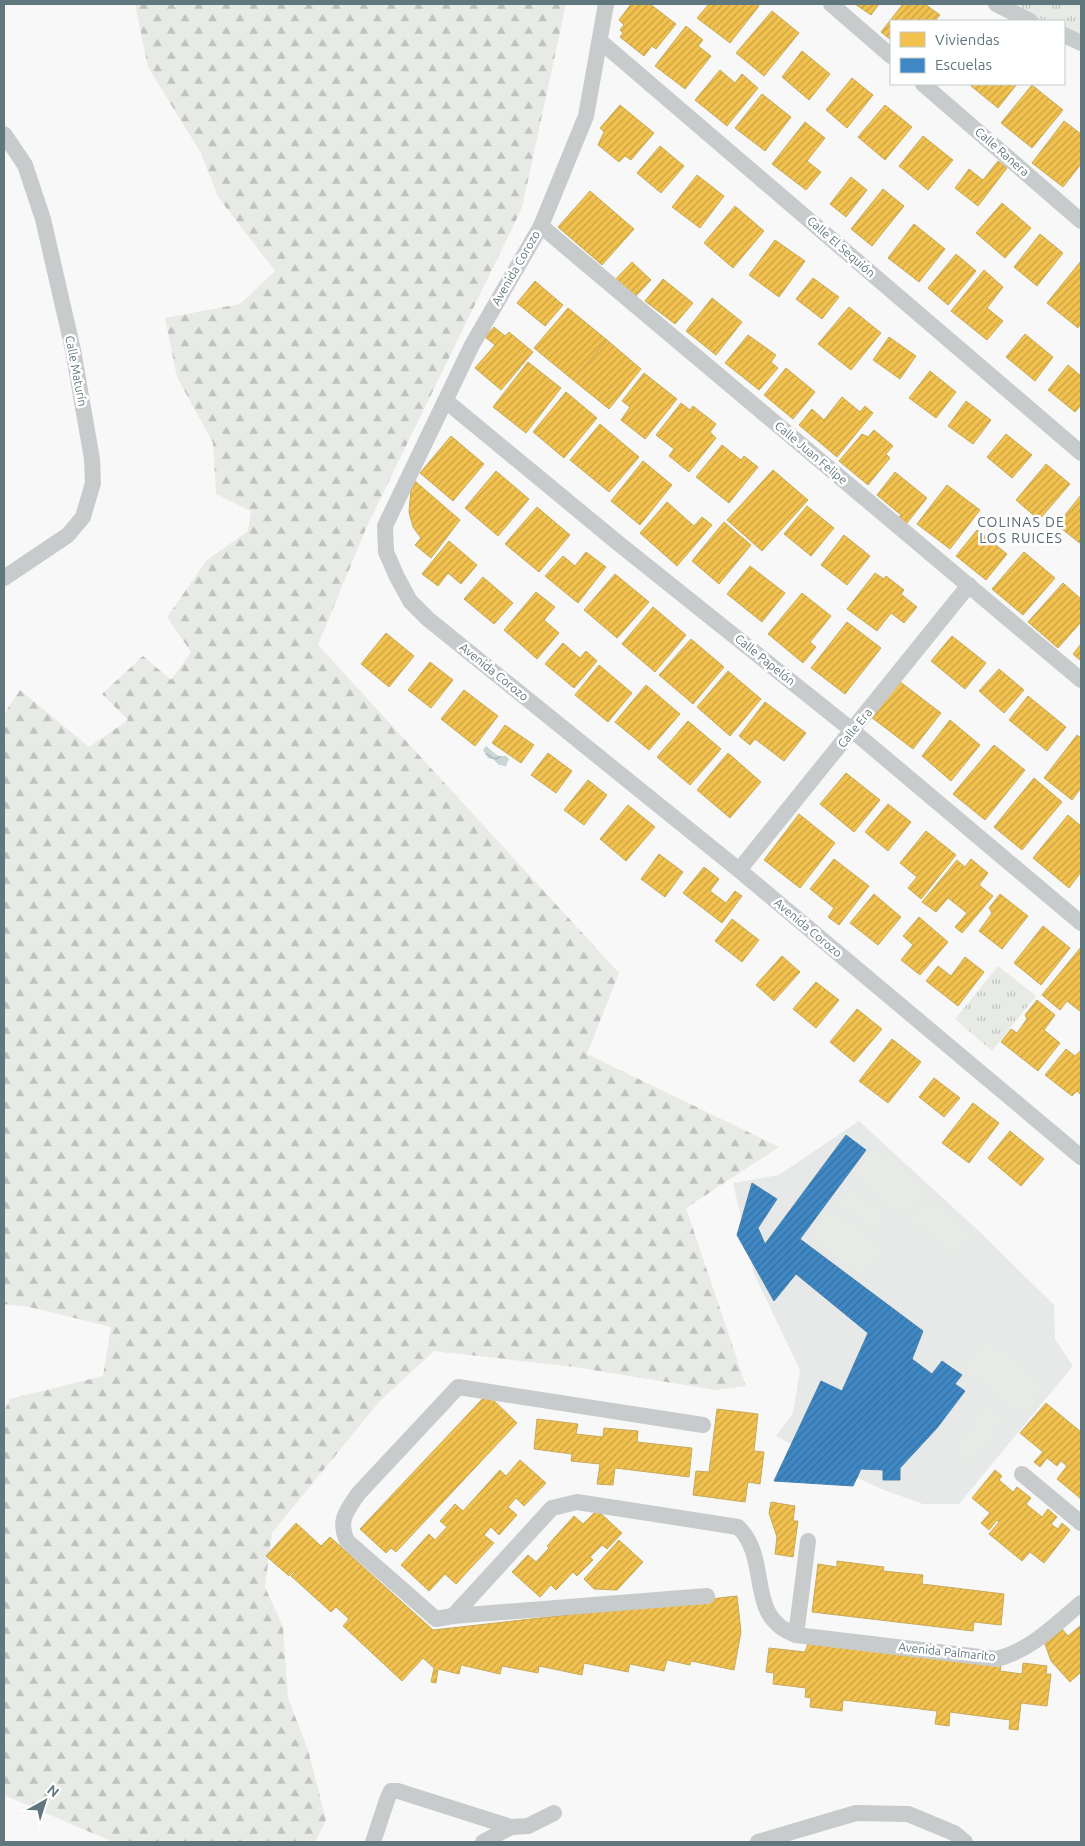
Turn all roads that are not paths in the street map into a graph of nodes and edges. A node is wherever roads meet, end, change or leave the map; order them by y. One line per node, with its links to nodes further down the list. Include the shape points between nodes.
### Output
1 (606, 4): 6 (street, Avenida Corozo)
2 (831, 4): 8 (street)
3 (996, 4): 4 (street)
4 (1028, 20)
5 (1065, 35): 7 (street)
6 (600, 41): 12 (street, Avenida Corozo, via 586,116); 14 (street, Calle El Sequión)
7 (1081, 43)
8 (890, 55)
9 (924, 85): 11 (street, Calle Ranera)
10 (4, 134): 15 (street, Calle Maturín, via 25,165 43,218 73,350 92,459 93,483 83,517 68,535)
11 (1081, 221)
12 (541, 226): 13 (street, Avenida Corozo, via 472,345); 16 (street, Calle Juan Felipe)
13 (446, 401): 18 (street, Calle Papelón); 19 (street, Avenida Corozo, via 386,526 386,552 410,601 436,626)
14 (1081, 453)
15 (4, 578)
16 (969, 585): 17 (street, Calle Juan Felipe); 18 (street, Calle Era)
17 (1081, 680)
18 (853, 731): 19 (street, Calle Era); 20 (street, Calle Papelón)
19 (739, 870): 21 (street, Avenida Corozo)
20 (1081, 923)
21 (1081, 1157)
22 (703, 1426): 28 (street, via 458,1387 358,1494 345,1513 342,1529 347,1541 436,1619)
23 (1022, 1474): 24 (street)
24 (1081, 1523)
25 (808, 1541): 29 (street)
26 (707, 1596): 28 (street)
27 (1081, 1603): 29 (street, Avenida Palmarito, via 1030,1645 997,1659)
28 (453, 1616): 29 (street, via 552,1508 577,1502 738,1527 752,1548 766,1610 780,1629)
29 (796, 1635)
30 (554, 1813): 31 (street, via 528,1826)
31 (511, 1827): 32 (street, via 398,1791 388,1797); 33 (street)
32 (373, 1842)
33 (483, 1842)
34 (758, 1842): 35 (street, via 856,1813 908,1814 954,1833)
35 (965, 1842)

